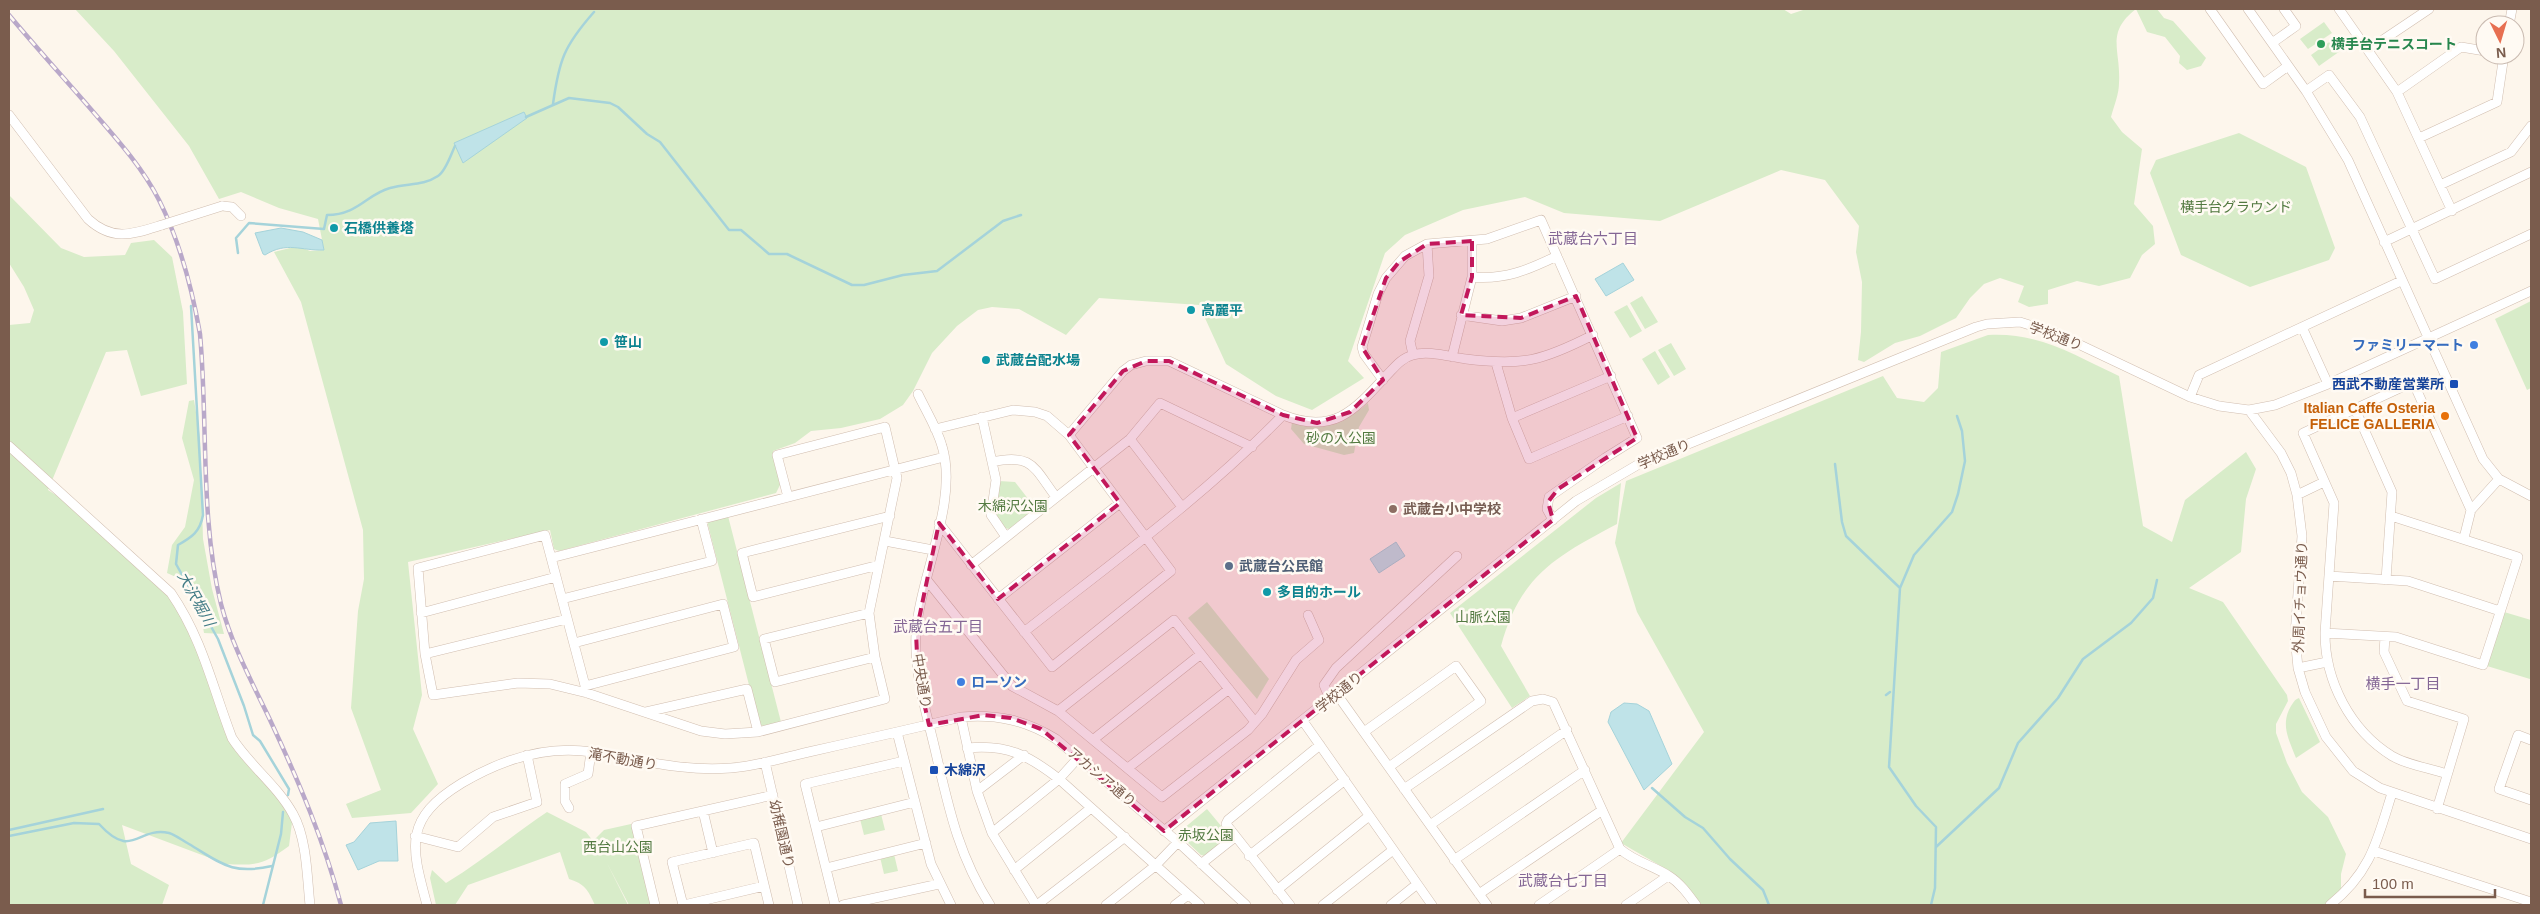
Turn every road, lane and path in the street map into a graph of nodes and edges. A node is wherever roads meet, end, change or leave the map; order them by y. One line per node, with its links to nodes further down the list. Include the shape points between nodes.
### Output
1 (2210, 9): 10 (street, via 2263,84)
2 (2248, 9): 6 (street)
3 (2284, 9): 6 (street, via 2296,26)
4 (2339, 9): 7 (street)
5 (2429, 9): 7 (street)
6 (2272, 43): 10 (street)
7 (2368, 50): 12 (street)
8 (2475, 50): 12 (street, via 2461,48)
9 (2502, 65): 15 (street, via 2496,102)
10 (2288, 66): 11 (street)
11 (2306, 91): 20 (street, via 2329,75 2360,117); 23 (street, via 2335,134)
12 (2397, 92): 15 (street)
13 (9, 115): 19 (street, bridge, via 95,226 104,232 142,232 222,206 232,207)
14 (2531, 126): 17 (street, via 2511,152)
15 (2418, 138): 17 (street)
16 (2531, 172): 18 (street)
17 (2440, 185): 18 (street)
18 (2452, 211): 20 (street)
19 (240, 216)
20 (2412, 230): 21 (street, via 2435,279); 23 (street)
21 (2531, 234)
22 (1472, 240): 24 (street); 25 (street, via 1505,234 1541,220); 26 (street)
23 (2384, 242): 27 (street)
24 (1427, 244): 34 (street, via 1429,276 1410,341); 38 (street, via 1399,262 1378,294 1362,351)
25 (1557, 256): 26 (street, via 1532,269 1506,277); 29 (street)
26 (1472, 277): 30 (street)
27 (2402, 281): 31 (street); 33 (street)
28 (2531, 291): 33 (street, 学校通り)
29 (1576, 296): 30 (street, via 1521,318 1502,320); 32 (street)
30 (1461, 315): 35 (street)
31 (2302, 327): 39 (street); 41 (street, via 2199,375)
32 (1593, 335): 36 (street, via 1544,358); 37 (street)
33 (2428, 338): 39 (street, 学校通り); 57 (street, via 2483,459)
34 (1413, 355): 35 (street); 38 (street, via 1396,364)
35 (1452, 357): 36 (street)
36 (1496, 363): 47 (street)
37 (1611, 376): 45 (street); 47 (street)
38 (1382, 380): 44 (street, via 1357,406 1330,422 1301,422)
39 (2328, 384): 43 (street, 学校通り, via 2275,405)
40 (918, 394): 48 (street, 中央通り)
41 (2190, 396): 43 (street, 学校通り, via 2219,406); 69 (street, 学校通り, via 2055,333 2020,322 1987,324 1638,464 1599,485)
42 (2355, 409): 58 (street, via 2303,433); 65 (street, via 2413,382); 67 (street, via 2392,492)
43 (2249, 410): 59 (street, 外周イチョウ通り, via 2281,453)
44 (1283, 415): 49 (street, via 1179,365 1146,360 1123,371); 52 (street)
45 (1628, 416): 47 (street, via 1529,459); 69 (street, via 1637,438 1549,497 1547,509)
46 (982, 417): 48 (street); 49 (street, via 1013,410 1035,412 1047,416); 54 (street)
47 (1512, 418)
48 (935, 429): 53 (street, 中央通り)
49 (1069, 436): 55 (street)
50 (1130, 439): 52 (street, via 1160,404); 55 (street); 64 (street)
51 (9, 446): 170 (street, via 171,593 186,614 232,738 293,815 303,846)
52 (1252, 447): 64 (street)
53 (944, 456): 56 (street); 70 (street, 中央通り, via 946,485)
54 (992, 462): 62 (street, via 1012,457 1032,464); 71 (street, via 996,488 991,515)
55 (1093, 468): 62 (street); 63 (street)
56 (896, 469): 61 (street); 61 (street, via 885,428 777,455); 66 (street)
57 (2499, 479): 60 (street); 65 (street)
58 (2324, 482): 59 (street); 80 (street, via 2334,503)
59 (2297, 495): 99 (street, 外周イチョウ通り, via 2302,536 2295,636)
60 (2531, 496)
61 (788, 497): 68 (street)
62 (1056, 497): 71 (street)
63 (1120, 503): 72 (street); 85 (street)
64 (1182, 506): 72 (street)
65 (2471, 510): 73 (street)
66 (890, 516): 74 (street); 78 (street, via 742,553 753,596)
67 (2391, 516): 73 (street); 83 (street)
68 (701, 519): 77 (street); 84 (street, via 712,561)
69 (1553, 520): 102 (street, 学校通り)
70 (939, 523): 75 (street, 中央通り); 79 (street)
71 (1006, 537): 79 (street)
72 (1145, 537): 91 (street); 91 (street, via 1171,571 1052,667)
73 (2464, 538): 86 (street, via 2518,557)
74 (885, 541): 75 (street); 78 (street)
75 (933, 550): 82 (street, 中央通り)
76 (1458, 556): 102 (street, via 1336,668 1324,685)
77 (551, 558): 81 (street); 88 (street, via 545,535 418,568)
78 (879, 565): 87 (street)
79 (971, 565): 85 (street)
80 (2329, 576): 83 (street); 92 (street)
81 (556, 578): 84 (street); 88 (street)
82 (926, 579): 103 (street, via 1012,686); 108 (street, 中央通り, via 919,610 916,653)
83 (2386, 580): 86 (street, via 2408,581)
84 (562, 599): 90 (street)
85 (998, 599): 91 (street)
86 (2500, 611): 93 (street, via 2483,665 2396,637)
87 (869, 612): 97 (street); 97 (street, via 764,639 775,682)
88 (421, 613): 95 (street)
89 (1308, 615): 107 (street, via 1319,640 1296,660)
90 (567, 619): 94 (street); 95 (street)
91 (1024, 632)
92 (2326, 633): 93 (street); 98 (street)
93 (2384, 637): 126 (street, via 2384,652 2406,701 2464,719)
94 (574, 643): 101 (street); 101 (street, via 723,604 734,647)
95 (425, 654): 101 (street, via 433,695 533,683)
96 (1201, 654): 100 (street); 103 (street, via 1174,620); 113 (street)
97 (875, 657): 110 (street, via 885,699)
98 (2327, 662): 99 (street); 126 (street, via 2353,723 2393,756)
99 (2298, 668): 131 (street, 外周イチョウ通り, via 2305,692 2326,737 2339,755 2353,772)
100 (1229, 689): 107 (street); 124 (street)
101 (586, 690): 104 (street)
102 (1333, 696): 106 (street, 学校通り); 112 (street)
103 (1058, 711): 113 (street)
104 (646, 712): 110 (street, via 711,733); 110 (street, via 746,689)
105 (961, 717): 108 (street, アカシア通り); 116 (street); 120 (street, アカシア通り, via 1011,718 1040,729)
106 (1303, 721): 115 (street); 143 (street, 学校通り)
107 (1255, 722): 124 (street, via 1162,797)
108 (929, 725): 111 (street, 滝不動通り); 179 (street, 中央通り, via 961,851)
109 (1567, 730): 125 (street); 129 (street, via 1553,702 1532,701); 141 (street)
110 (758, 732)
111 (897, 732): 121 (street); 122 (street, 滝不動通り)
112 (1364, 732): 123 (street); 123 (street, via 1456,666 1481,701)
113 (1094, 739): 124 (street)
114 (2531, 740): 133 (street, via 2518,735 2499,789)
115 (1320, 745): 128 (street); 147 (street, via 1228,820 1226,824)
116 (967, 748): 119 (street, via 1003,748); 130 (street)
117 (591, 752): 118 (street, 滝不動通り); 122 (street, 滝不動通り, via 688,769 738,767); 135 (street, via 588,774 565,784)
118 (527, 755): 145 (street, 滝不動通り, via 499,764 448,791 428,809); 145 (street, via 537,802 493,817 458,847)
119 (1024, 755): 127 (street); 130 (street)
120 (1079, 757): 127 (street); 143 (street, アカシア通り)
121 (904, 761): 134 (street); 142 (street, via 805,784)
122 (765, 762): 132 (street, 幼稚園通り)
123 (1389, 767): 129 (street)
124 (1128, 768)
125 (1585, 770): 139 (street); 156 (street)
126 (2447, 774): 137 (street)
127 (1059, 779): 136 (street); 144 (street)
128 (1345, 780): 140 (street); 155 (street)
129 (1404, 789): 141 (street)
130 (977, 792): 144 (street)
131 (2392, 793): 137 (street, 外周イチョウ通り); 153 (street)
132 (773, 795): 138 (street); 175 (street, 幼稚園通り)
133 (2531, 800)
134 (915, 802): 142 (street); 150 (street)
135 (569, 808)
136 (1091, 808): 146 (street); 160 (street)
137 (2436, 809): 148 (street, 外周イチョウ通り)
138 (703, 811): 154 (street); 172 (street, via 636,826)
139 (1601, 811): 151 (street); 166 (street)
140 (1369, 816): 152 (street); 165 (street)
141 (1430, 825): 156 (street)
142 (816, 827): 159 (street)
143 (1164, 831): 149 (street, アカシア通り)
144 (992, 833): 160 (street)
145 (415, 836): 171 (street, 滝不動通り, via 416,865)
146 (1125, 837): 158 (street); 180 (street)
147 (1235, 838): 155 (street); 157 (street)
148 (2531, 839)
149 (1178, 842): 157 (street, アカシア通り); 158 (street)
150 (926, 844): 159 (street); 162 (street)
151 (1620, 849): 161 (street, via 1637,862); 190 (street)
152 (1393, 850): 163 (street); 186 (street)
153 (2374, 851): 168 (street); 193 (street, via 2354,884)
154 (713, 853): 164 (street, via 754,843); 173 (street, via 672,862)
155 (1249, 856): 165 (street)
156 (1454, 860): 166 (street)
157 (1202, 864): 184 (street, アカシア通り)
158 (1155, 866): 167 (street); 181 (street)
159 (826, 868): 176 (street)
160 (1014, 870): 180 (street)
161 (1668, 876): 191 (street); 192 (street, via 1685,890)
162 (939, 884): 177 (street); 178 (street)
163 (1416, 885): 187 (street); 188 (street)
164 (764, 886): 173 (street); 174 (street)
165 (1277, 890): 185 (street)
166 (1479, 894): 189 (street)
167 (1188, 895): 182 (street); 183 (street)
168 (2519, 902): 169 (street)
169 (2531, 902)
170 (310, 905)
171 (427, 905)
172 (655, 905)
173 (683, 905)
174 (769, 905)
175 (798, 905)
176 (835, 905)
177 (843, 905)
178 (951, 905)
179 (990, 905)
180 (1037, 905)
181 (1106, 905)
182 (1175, 905)
183 (1200, 905)
184 (1246, 905)
185 (1290, 905)
186 (1323, 905)
187 (1390, 905)
188 (1432, 905)
189 (1487, 905)
190 (1539, 905)
191 (1626, 905)
192 (1696, 905)
193 (2330, 905)

